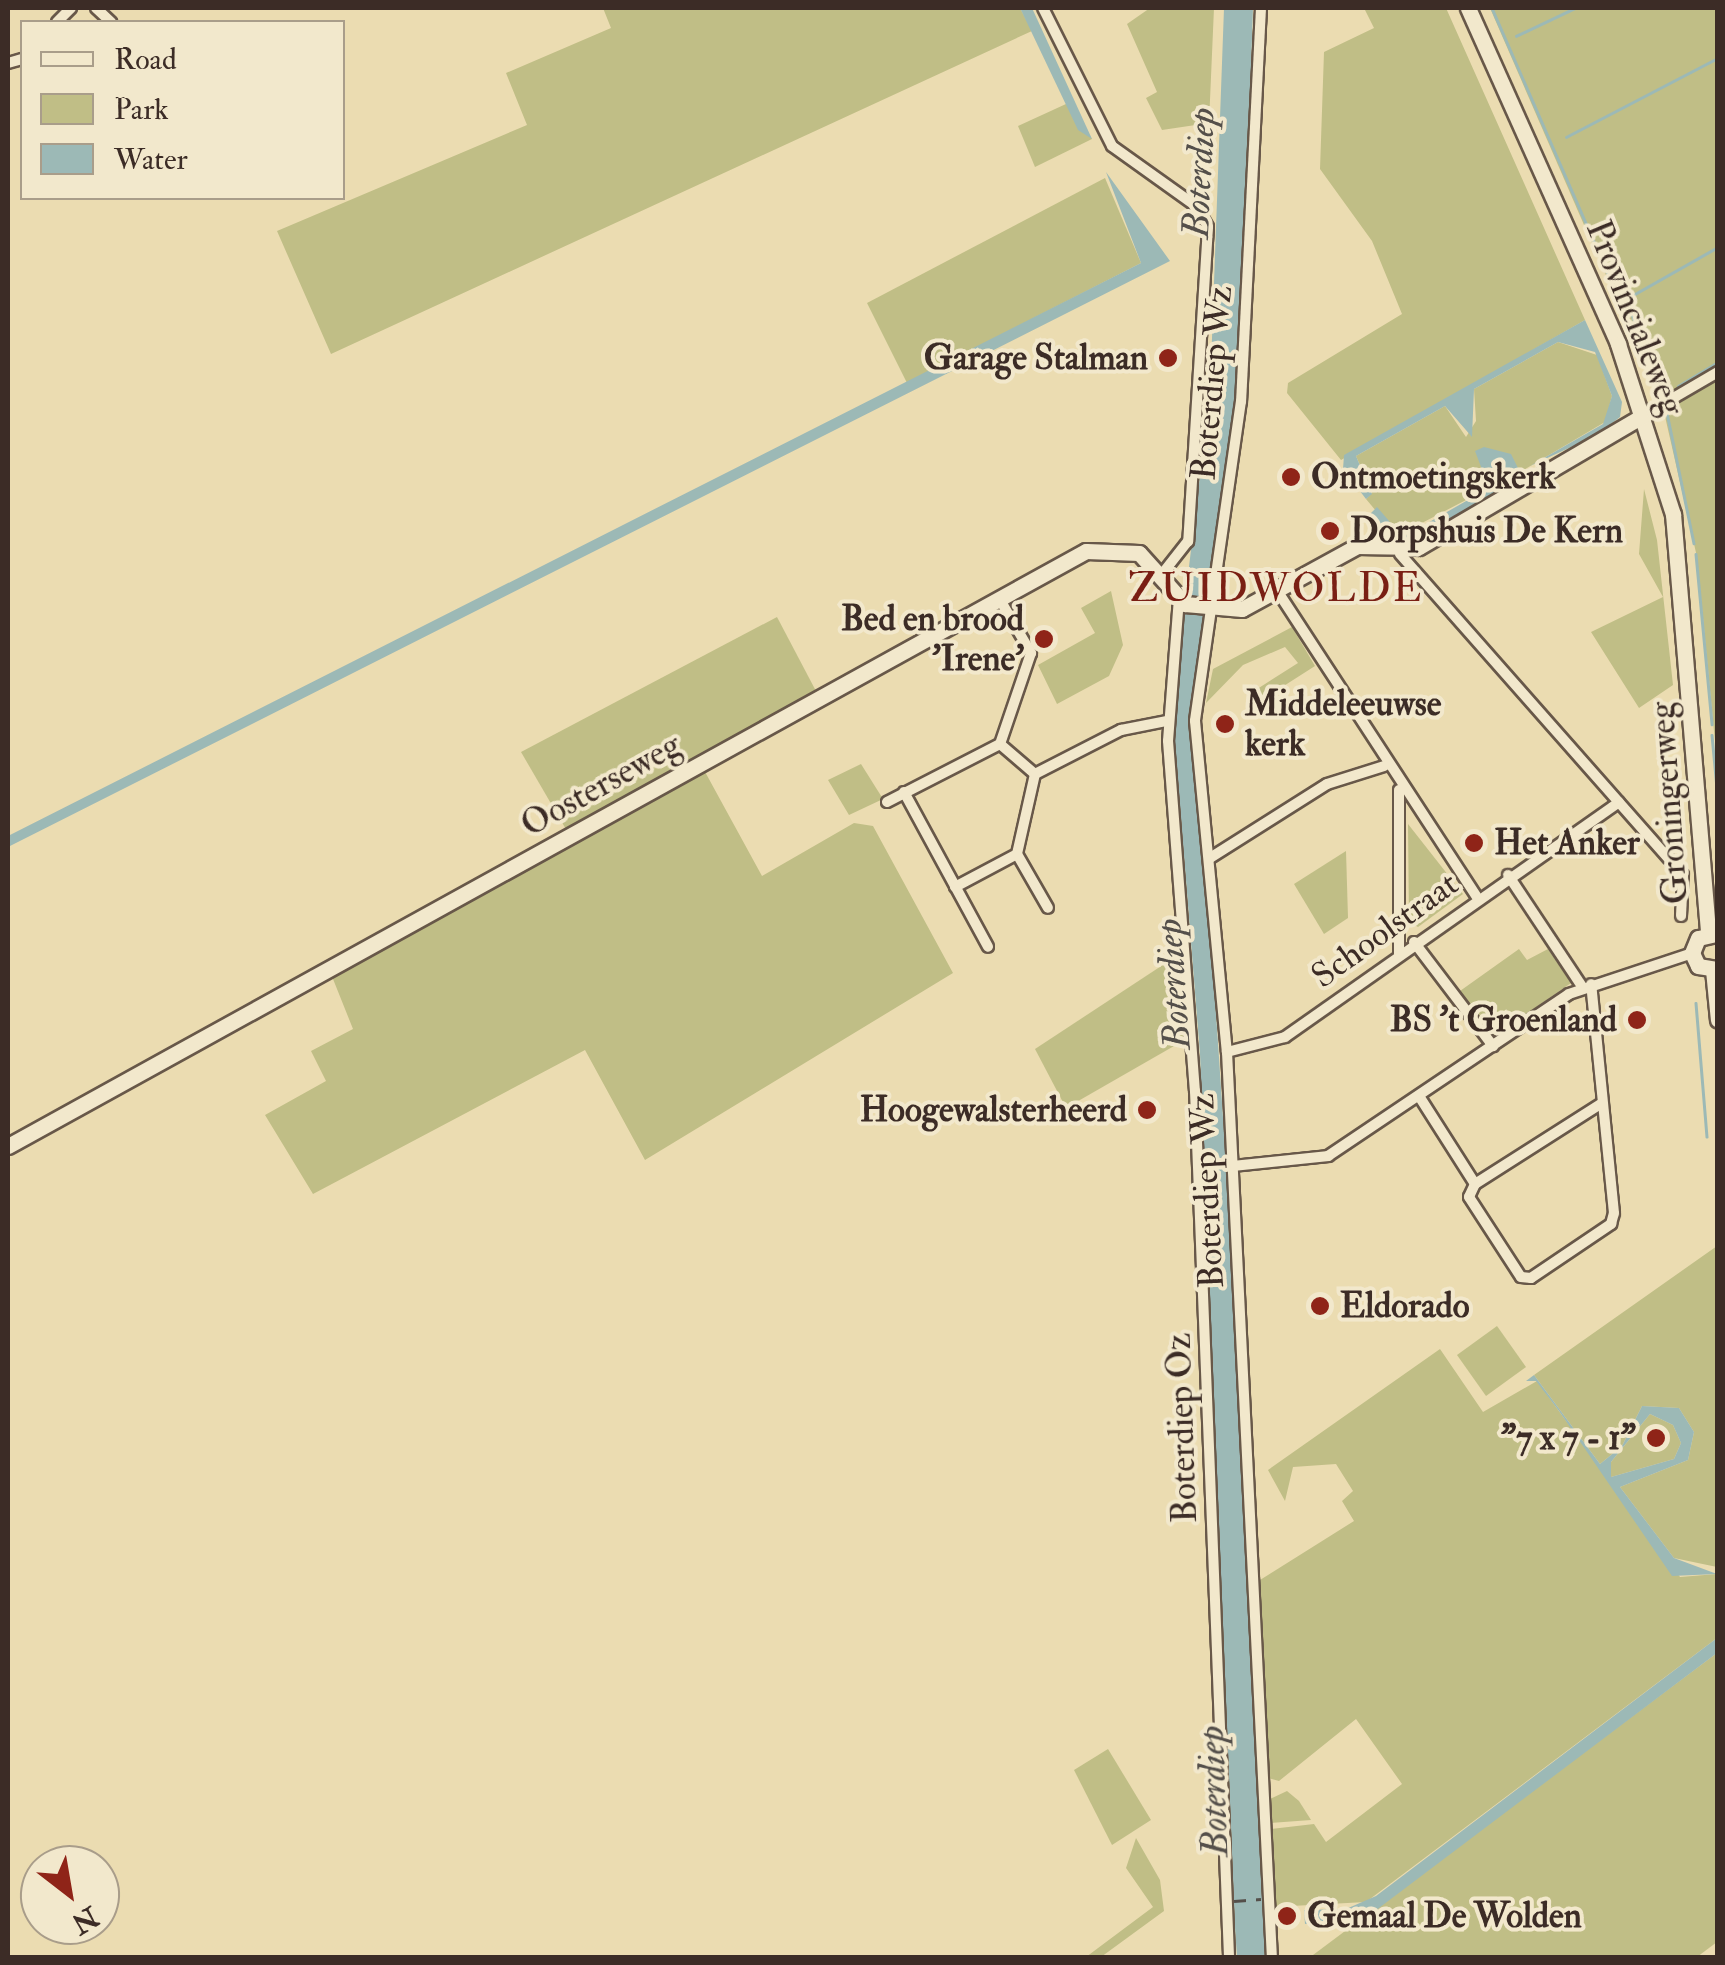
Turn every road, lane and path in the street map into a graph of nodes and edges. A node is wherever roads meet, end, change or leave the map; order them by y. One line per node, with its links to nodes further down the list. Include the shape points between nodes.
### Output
1 (1043, 8): 7 (street, via 1112,146 1204,216 1210,238 1188,541)
2 (1262, 8): 11 (street, Boterdiep Wz, via 1243,383)
3 (1468, 8): 5 (street, Provincialeweg)
4 (1718, 372): 5 (street)
5 (1646, 414): 6 (street); 12 (street, Provincialeweg, via 1673,514)
6 (1400, 554): 8 (street, via 1357,546); 20 (street)
7 (1162, 574): 9 (street, Oosterseweg, via 1139,553 1102,548); 10 (street, Oosterseweg)
8 (1278, 592): 11 (street, via 1242,609); 15 (street)
9 (999, 598): 14 (street, via 1031,654); 40 (street, Oosterseweg)
10 (1182, 601): 11 (street); 13 (street, Boterdiep Oz)
11 (1215, 607): 22 (street, Boterdiep Wz, via 1196,721)
12 (1690, 668): 28 (street, Groningerweg)
13 (1167, 721): 16 (street, via 1121,730); 43 (street, Boterdiep Oz, via 1195,1091)
14 (1000, 744): 16 (street); 18 (street)
15 (1384, 766): 17 (street); 22 (street, via 1326,784)
16 (1035, 774): 21 (street)
17 (1399, 788): 25 (street); 32 (street)
18 (904, 792): 19 (street); 24 (street)
19 (886, 802)
20 (1619, 802): 23 (street, Schoolstraat); 27 (street, via 1683,875)
21 (1017, 854): 24 (street); 26 (street)
22 (1210, 858): 37 (street, Boterdiep Wz)
23 (1508, 875): 25 (street, Schoolstraat); 34 (street)
24 (956, 888): 30 (street)
25 (1476, 896): 29 (street, Schoolstraat)
26 (1048, 908)
27 (1680, 916)
28 (1713, 934): 31 (street)
29 (1414, 942): 32 (street, Schoolstraat); 36 (street)
30 (988, 947)
31 (1692, 952): 33 (street); 34 (street)
32 (1399, 954): 37 (street, Schoolstraat, via 1285,1037)
33 (1715, 970): 35 (street)
34 (1587, 986): 36 (street); 39 (street)
35 (1718, 1020)
36 (1493, 1046): 38 (street)
37 (1227, 1052): 41 (street, Boterdiep Wz)
38 (1419, 1096): 41 (street, via 1314,1161); 42 (street)
39 (1602, 1104): 42 (street); 42 (street, via 1611,1224 1526,1279 1469,1196)
40 (8, 1146)
41 (1234, 1166): 44 (street, Boterdiep Wz)
42 (1476, 1184)
43 (1229, 1958)
44 (1272, 1958)

